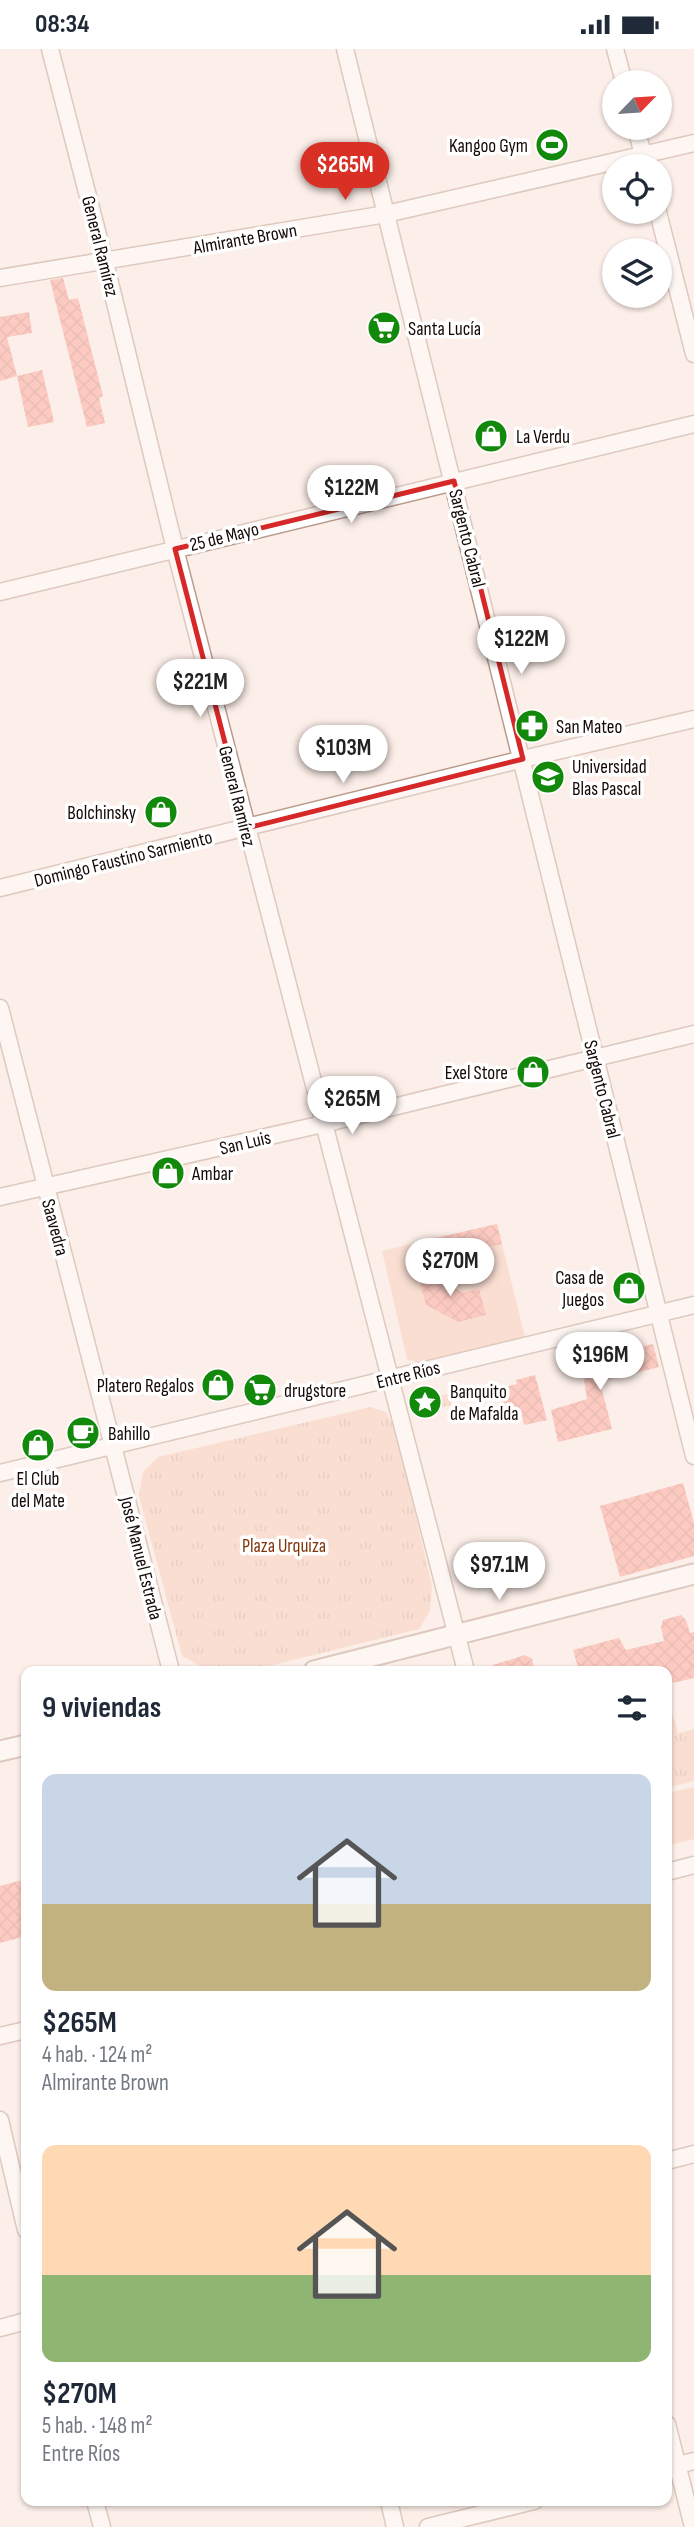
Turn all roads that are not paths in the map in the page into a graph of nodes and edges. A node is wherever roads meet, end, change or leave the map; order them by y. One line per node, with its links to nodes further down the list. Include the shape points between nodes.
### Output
1 (50, 49): 10 (street, General Ramírez)
2 (345, 49): 8 (street, Sargento Cabral)
3 (615, 49): 4 (street)
4 (621, 70)
5 (694, 143): 6 (street, Almirante Brown)
6 (664, 154)
7 (602, 170): 8 (street, Almirante Brown)
8 (386, 214): 10 (street, Almirante Brown); 14 (street, Sargento Cabral)
9 (661, 224): 12 (street)
10 (105, 262): 11 (street, Almirante Brown); 15 (street, General Ramírez)
11 (0, 278)
12 (694, 354)
13 (694, 424): 14 (street, 25 de Mayo)
14 (454, 481): 15 (street, 25 de Mayo); 18 (street, Sargento Cabral)
15 (175, 548): 16 (street, 25 de Mayo); 19 (street, General Ramírez)
16 (0, 592)
17 (694, 719): 18 (street, Domingo Faustino Sarmiento)
18 (523, 759): 19 (street, Domingo Faustino Sarmiento); 23 (street, Sargento Cabral)
19 (247, 828): 20 (street, Domingo Faustino Sarmiento); 24 (street, General Ramírez)
20 (0, 888)
21 (0, 1008): 25 (street, Saavedra)
22 (694, 1034): 23 (street, San Luis)
23 (596, 1057): 24 (street, San Luis); 28 (street, Sargento Cabral)
24 (323, 1124): 25 (street, San Luis); 29 (street, General Ramírez)
25 (45, 1187): 26 (street, San Luis); 30 (street, Saavedra)
26 (0, 1197)
27 (694, 1305): 28 (street, Entre Ríos)
28 (659, 1313): 29 (street, Entre Ríos); 31 (street, Sargento Cabral)
29 (391, 1379): 30 (street, Entre Ríos); 34 (street, General Ramírez)
30 (113, 1445): 32 (street, Entre Ríos); 35 (street, José Manuel Estrada)
31 (694, 1456)
32 (0, 1473)
33 (694, 1574): 34 (street)
34 (455, 1634): 36 (street); 37 (street, General Ramírez)
35 (170, 1666)
36 (333, 1666)
37 (465, 1666)
38 (21, 1746): 39 (street)
39 (0, 1751)
40 (694, 1865): 41 (street)
41 (672, 1871)
42 (21, 2031): 43 (street)
43 (0, 2036)
44 (0, 2120): 47 (street)
45 (694, 2154): 46 (street)
46 (672, 2160)
47 (21, 2209)
48 (21, 2322): 49 (street)
49 (0, 2328)
50 (694, 2461): 51 (street)
51 (672, 2466): 58 (street)
52 (96, 2506): 55 (street)
53 (389, 2506): 56 (street)
54 (514, 2506): 57 (street)
55 (102, 2527)
56 (395, 2527)
57 (428, 2527)
58 (693, 2527)

